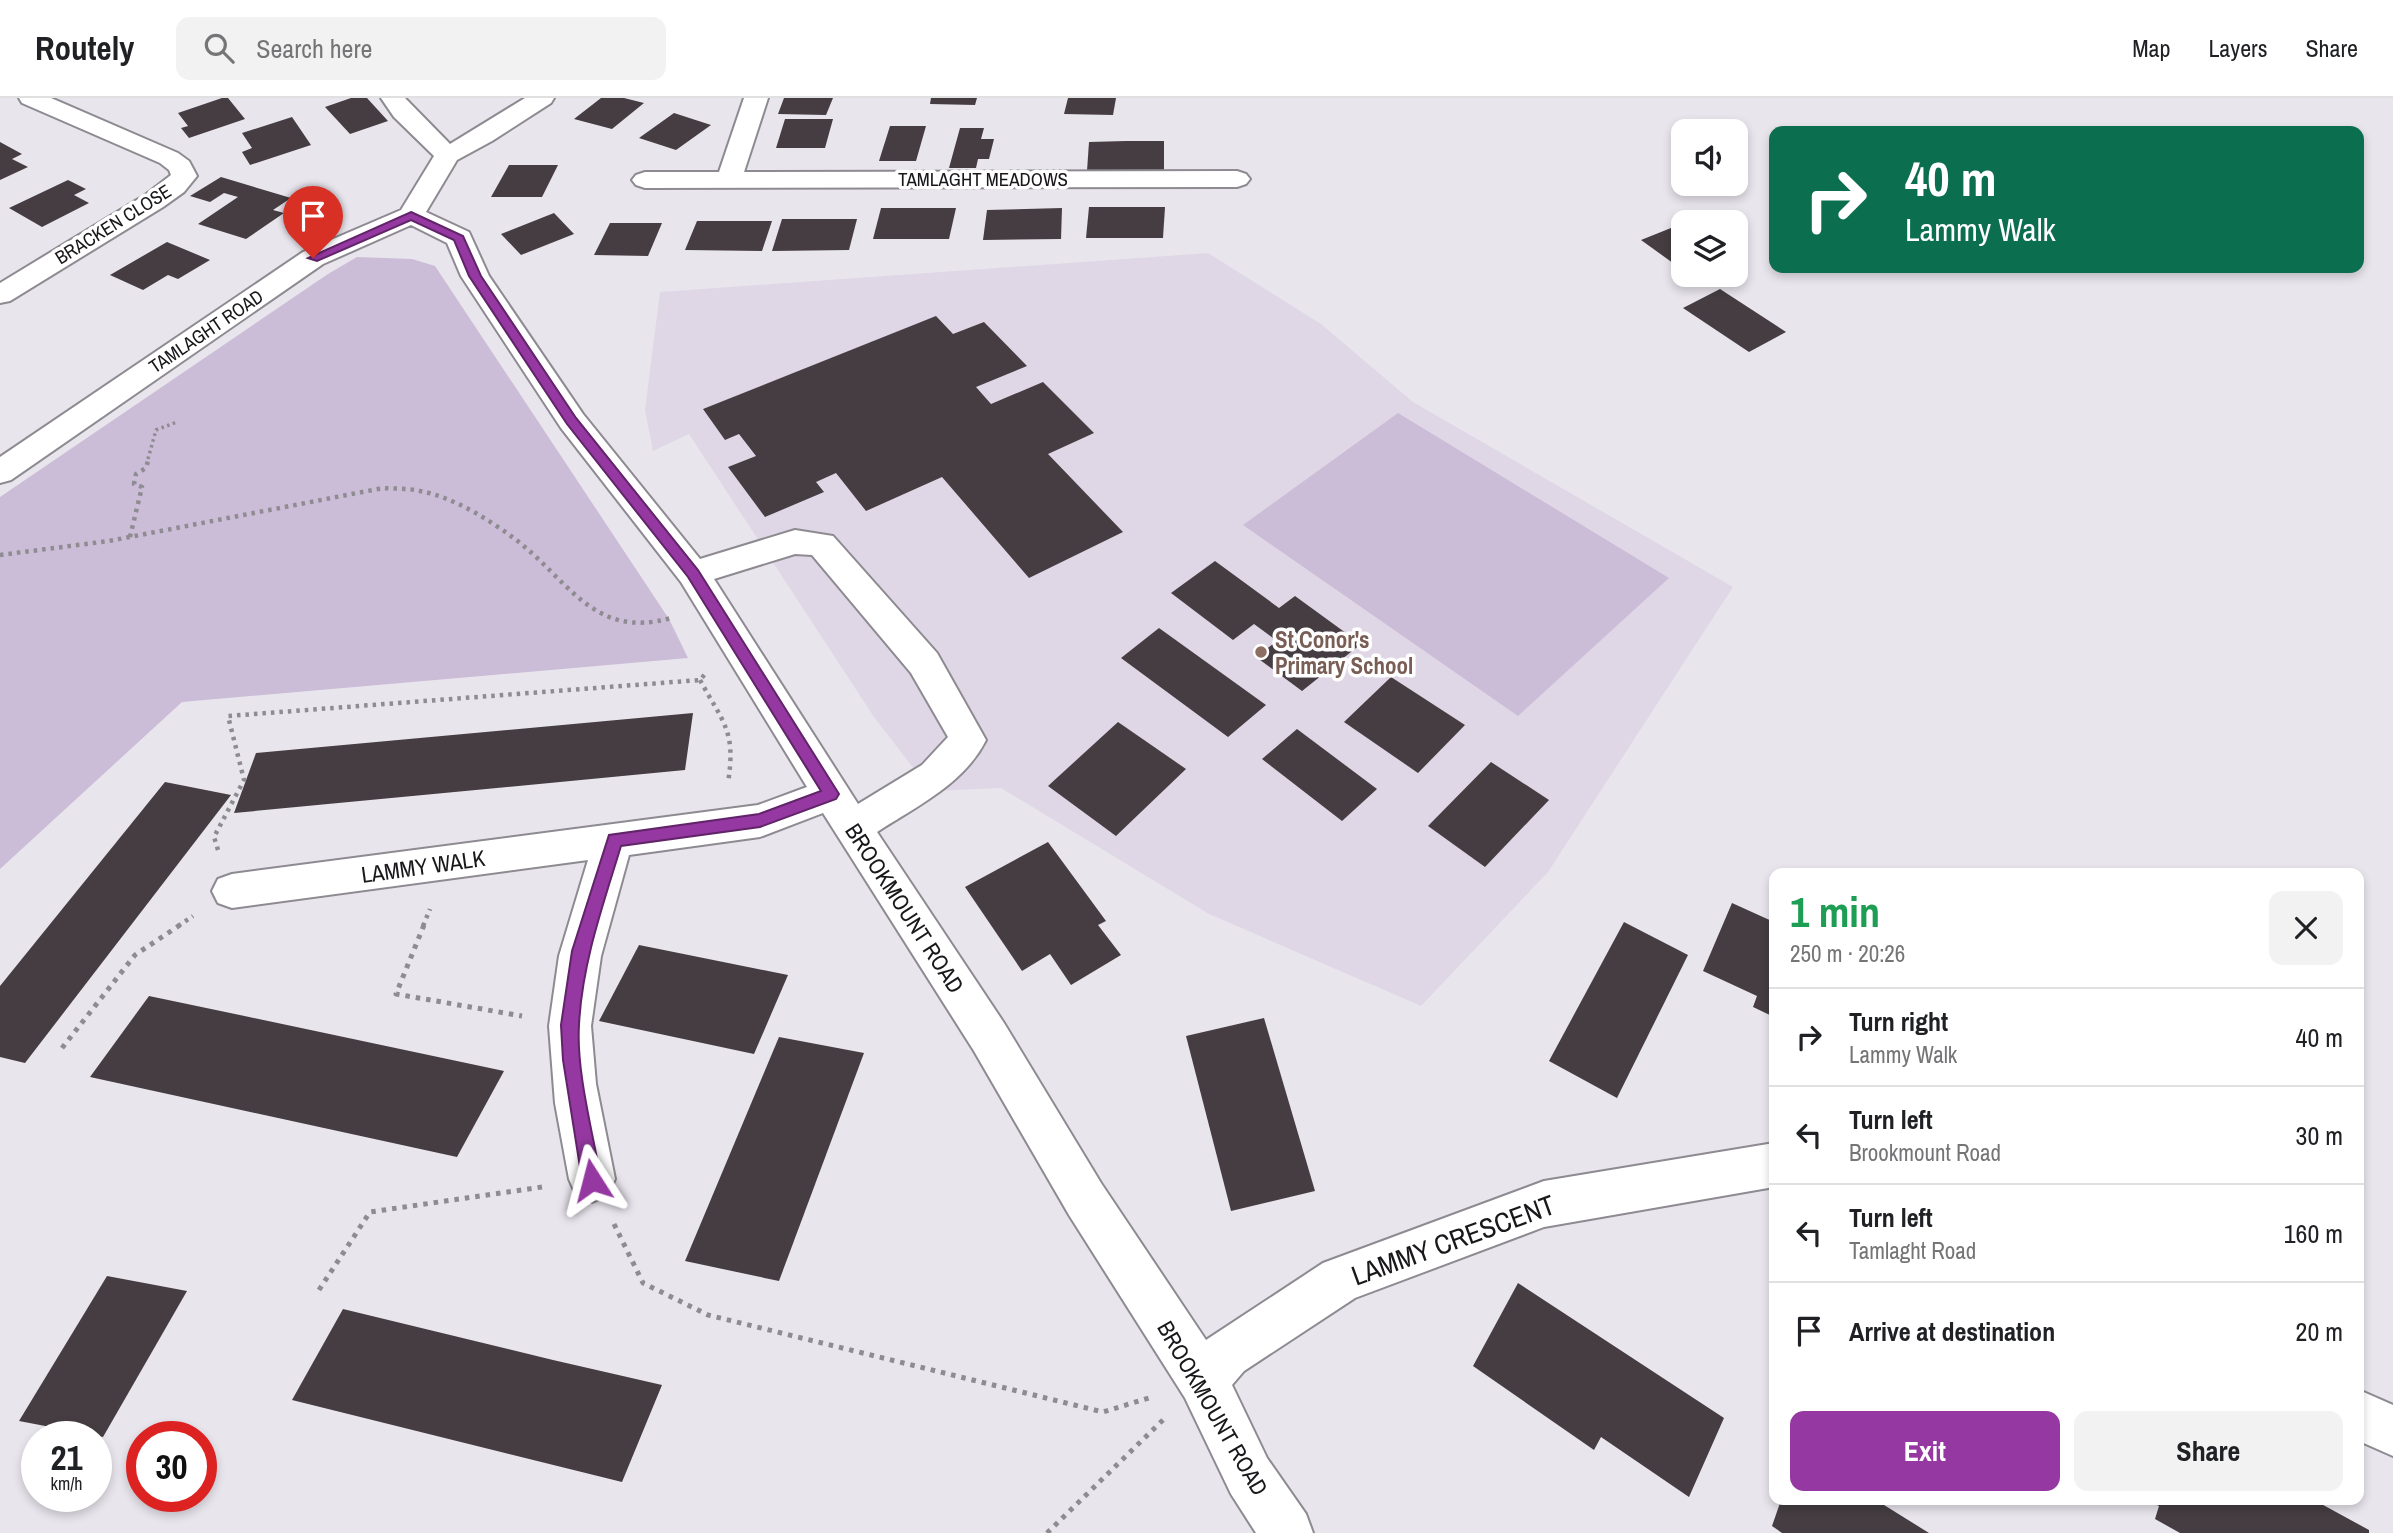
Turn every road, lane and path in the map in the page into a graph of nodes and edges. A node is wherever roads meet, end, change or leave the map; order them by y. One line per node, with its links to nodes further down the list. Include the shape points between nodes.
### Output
1 (31, 98): 10 (street, BRACKEN CLOSE, via 169,158 184,176 154,201)
2 (393, 98): 5 (street)
3 (542, 98): 5 (street)
4 (756, 98): 8 (street)
5 (447, 155): 9 (street)
6 (1237, 179): 8 (street, TAMLAGHT MEADOWS)
7 (645, 180): 8 (street, TAMLAGHT MEADOWS)
8 (729, 180)
9 (411, 215): 12 (street, TAMLAGHT ROAD, via 313,258); 15 (street, BROOKMOUNT ROAD, via 459,238 475,276 572,421)
10 (0, 295)
11 (177, 422): 13 (path, via 156,430 146,468 136,474 134,484 142,487)
12 (0, 472)
13 (130, 537): 14 (path); 15 (path, via 383,488 425,491 516,540 601,616 651,626)
14 (0, 555)
15 (701, 585): 16 (street, BROOKMOUNT ROAD); 20 (street, via 795,541 821,544 924,663 968,740 934,776)
16 (736, 642): 17 (path); 18 (street, BROOKMOUNT ROAD)
17 (700, 680): 19 (path, via 730,734 732,756); 23 (path, via 228,716 244,780 215,837)
18 (831, 794): 19 (street, LAMMY WALK, via 760,821); 20 (street, BROOKMOUNT ROAD)
19 (721, 826): 21 (street, LAMMY WALK)
20 (852, 827): 29 (street, BROOKMOUNT ROAD)
21 (614, 840): 22 (street, LAMMY WALK); 24 (street, via 580,951)
22 (448, 863): 23 (street, LAMMY WALK); 24 (path, via 396,994)
23 (232, 891): 25 (path, via 135,955)
24 (570, 1025): 27 (street)
25 (62, 1048)
26 (1769, 1166): 29 (street, LAMMY CRESCENT, via 1544,1203 1340,1280 1227,1354)
27 (592, 1180): 28 (path, via 370,1212); 29 (path, via 643,1283 708,1315 1103,1412)
28 (319, 1290)
29 (1203, 1380): 32 (path); 33 (street, BROOKMOUNT ROAD, via 1249,1476)
30 (2364, 1417): 31 (street)
31 (2393, 1431)
32 (1047, 1533)
33 (1287, 1533)

